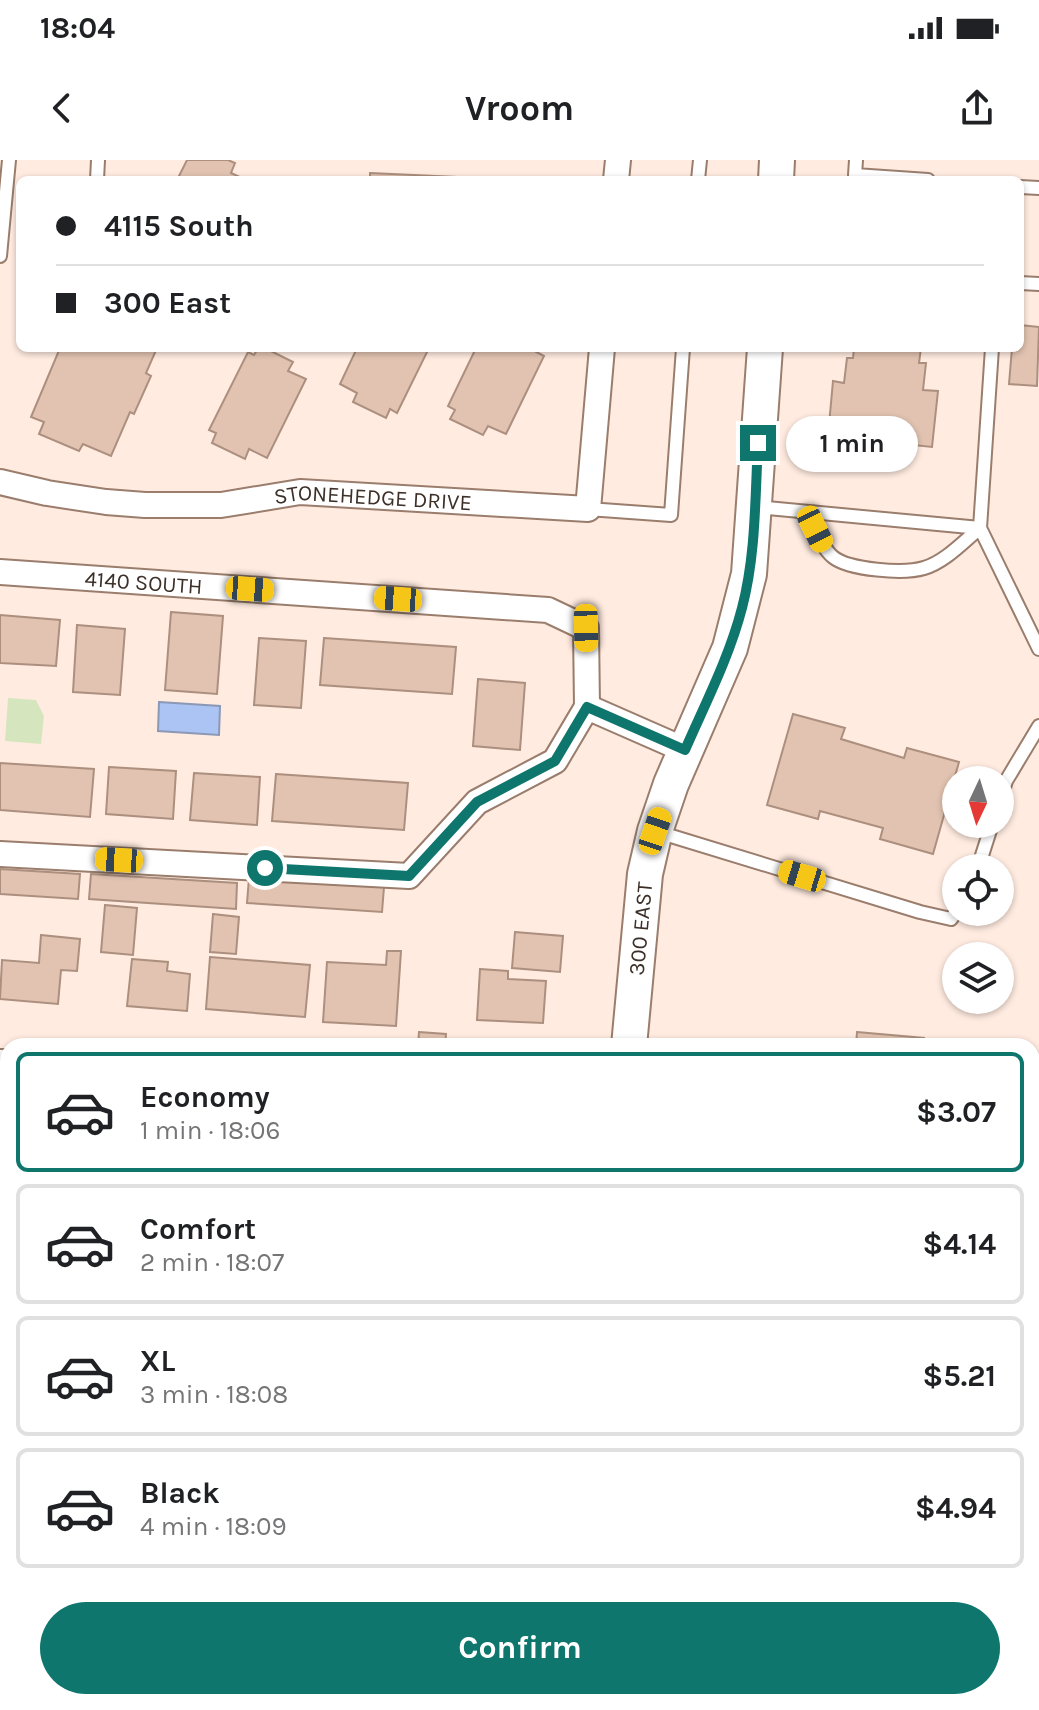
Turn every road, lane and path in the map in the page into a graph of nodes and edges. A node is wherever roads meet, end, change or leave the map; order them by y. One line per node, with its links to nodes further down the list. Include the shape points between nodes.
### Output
1 (9, 160): 4 (lane)
2 (856, 160): 3 (lane, via 855,175)
3 (870, 176)
4 (0, 256)
5 (602, 352): 11 (street)
6 (683, 352): 11 (lane, via 671,515)
7 (765, 352): 10 (street, 300 EAST)
8 (992, 352): 13 (lane)
9 (0, 482): 11 (street, STONEHEDGE DRIVE, via 132,504 221,505 300,492)
10 (754, 507): 12 (lane); 18 (street, 300 EAST, via 742,606 730,648)
11 (588, 509)
12 (808, 514): 13 (lane); 13 (lane, via 831,555 863,568 925,568)
13 (980, 528): 15 (lane)
14 (0, 572): 16 (street, 4140 SOUTH, via 548,610 586,628)
15 (1039, 649)
16 (587, 707): 18 (street); 21 (street, via 555,761 477,802 409,876)
17 (1039, 726): 19 (lane)
18 (685, 750): 20 (street, 300 EAST)
19 (1014, 768)
20 (655, 831): 22 (lane); 23 (street, 300 EAST, via 645,874)
21 (0, 854)
22 (942, 917)
23 (630, 1038)

